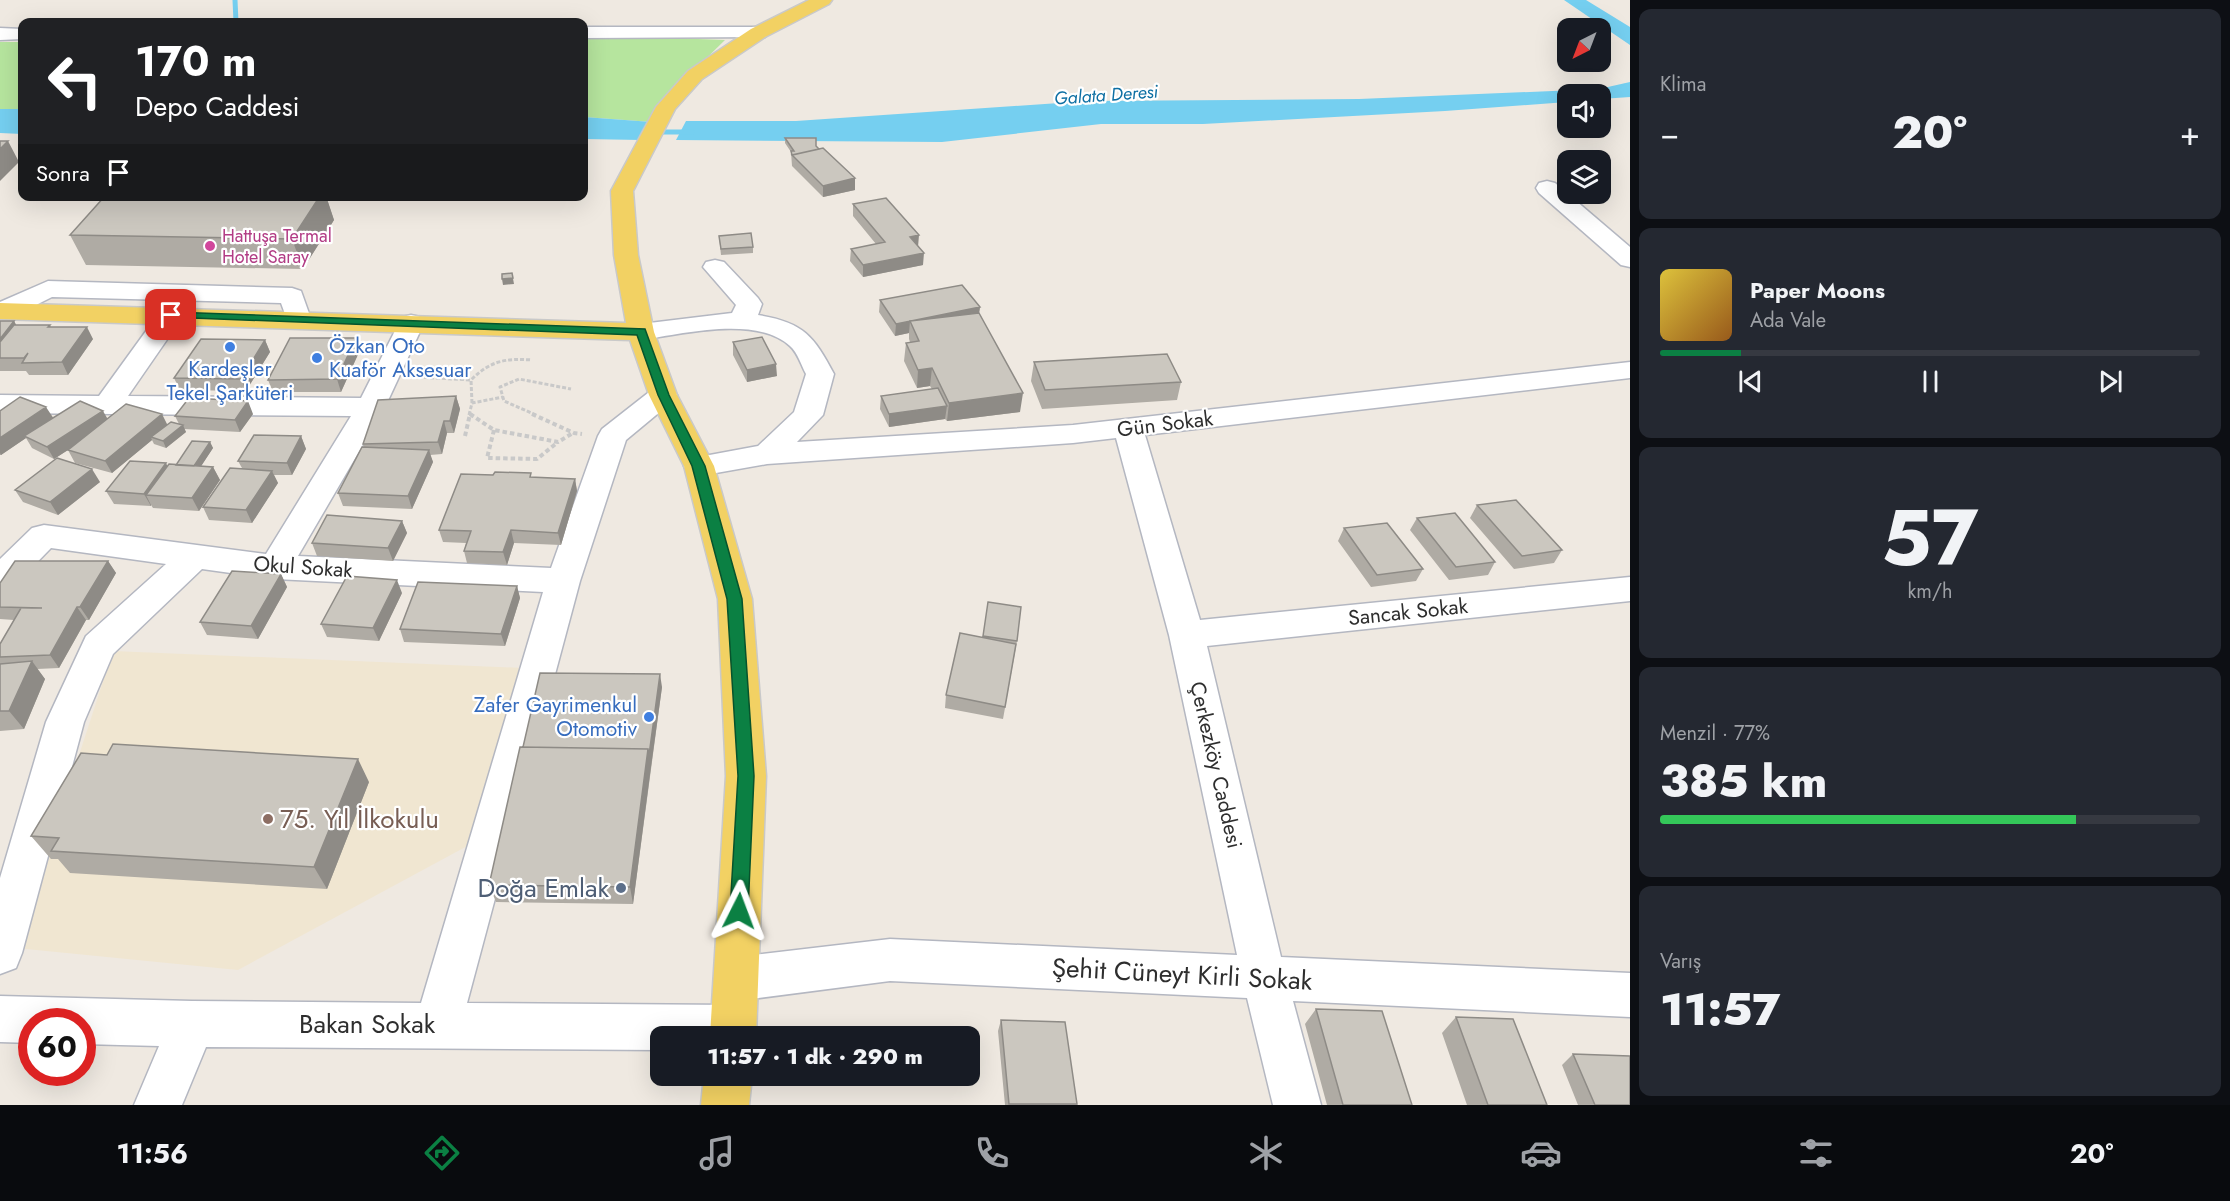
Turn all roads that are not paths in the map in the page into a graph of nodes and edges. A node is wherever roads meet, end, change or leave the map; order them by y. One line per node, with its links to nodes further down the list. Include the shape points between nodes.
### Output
1 (823, 0): 3 (main road)
2 (588, 33): 3 (street)
3 (758, 33): 14 (main road, via 695,75 666,106 622,191 626,255)
4 (0, 34): 5 (street)
5 (18, 34)
6 (1547, 188): 7 (street)
7 (1630, 260)
8 (715, 267): 12 (street, via 749,304)
9 (1, 311): 10 (main road); 11 (street, via 48,290 83,290 292,296)
10 (171, 315): 11 (main road); 19 (street)
11 (298, 319): 13 (main road)
12 (742, 322): 14 (street); 21 (street, via 765,323 799,339 820,374 808,415)
13 (411, 323): 14 (main road); 16 (street)
14 (641, 332): 17 (main road)
15 (1630, 370): 20 (street, Gün Sokak)
16 (376, 394): 19 (street); 24 (street)
17 (663, 395): 22 (main road); 26 (street, via 613,436)
18 (0, 404): 19 (street)
19 (107, 405)
20 (1128, 428): 21 (street, Gün Sokak); 28 (street, Çerkezköy Caddesi)
21 (767, 453): 22 (street, Gün Sokak)
22 (699, 466): 31 (main road, via 735,599 746,776)
23 (195, 556): 24 (street, Okul Sokak); 25 (street, Okul Sokak, via 44,536); 29 (street, via 99,646 65,722)
24 (275, 567): 26 (street, Okul Sokak)
25 (0, 579)
26 (563, 581): 35 (street)
27 (1630, 589): 28 (street, Sancak Sokak)
28 (1187, 635): 30 (street, Çerkezköy Caddesi)
29 (0, 953)
30 (1264, 978): 31 (street, Şehit Cüneyt Kirli Sokak, via 890,960); 32 (street, Şehit Cüneyt Kirli Sokak); 41 (street, Çerkezköy Caddesi)
31 (736, 979): 36 (main road)
32 (1630, 995)
33 (0, 1019): 34 (street, Bakan Sokak)
34 (192, 1024): 35 (street, Bakan Sokak); 39 (street)
35 (438, 1024): 37 (street, Bakan Sokak)
36 (733, 1026)
37 (650, 1030)
38 (728, 1086): 40 (main road)
39 (158, 1105)
40 (725, 1105)
41 (1297, 1105)

